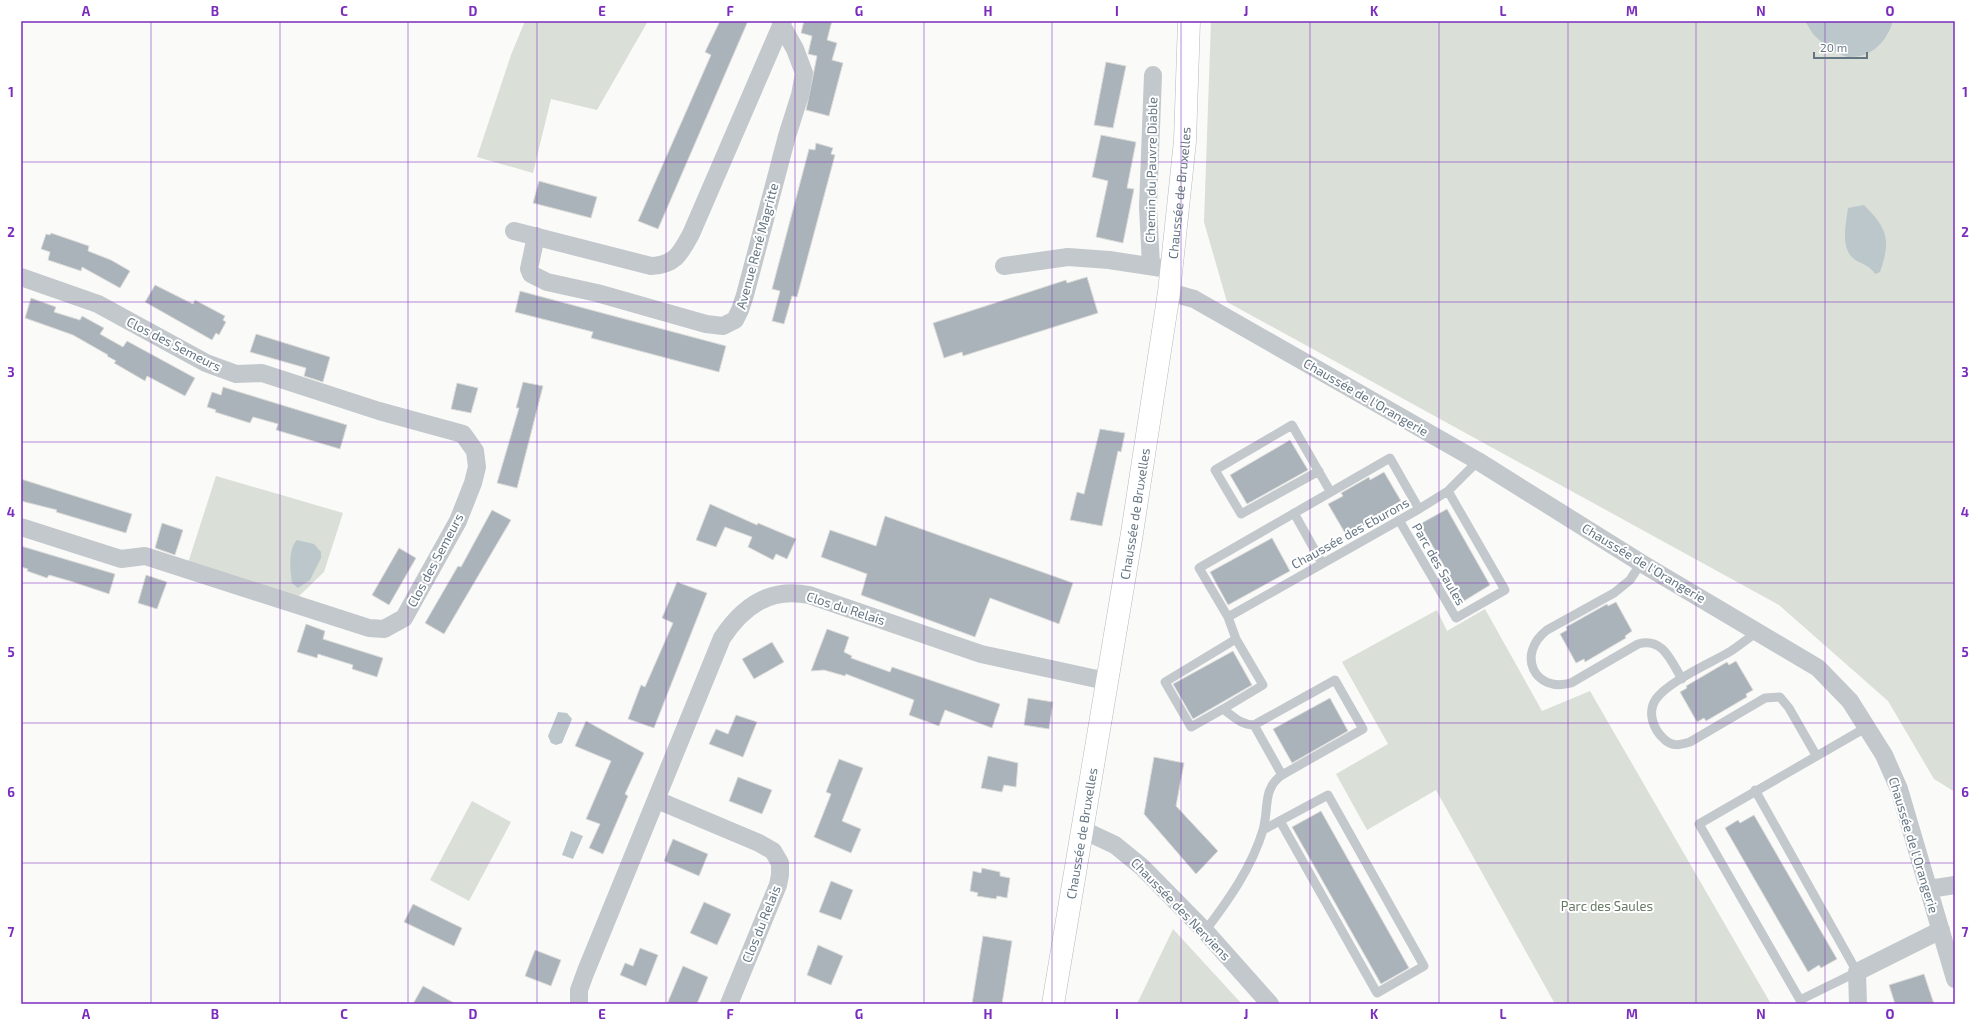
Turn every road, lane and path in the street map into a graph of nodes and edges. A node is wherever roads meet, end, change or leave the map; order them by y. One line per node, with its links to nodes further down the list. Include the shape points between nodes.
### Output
1 (1189, 21): 8 (main road, Chaussée de Bruxelles, via 1185,141)
2 (782, 23): 5 (street, Avenue René Magritte, via 691,234 674,260 651,266); 5 (street, Avenue René Magritte, via 804,73 800,96 775,177 745,295 735,320 724,326 706,324 605,295 547,282 531,274 529,269)
3 (1153, 75): 6 (street, Chemin du Pauvre Diable, via 1148,207)
4 (514, 231): 5 (street, Avenue René Magritte)
5 (536, 236)
6 (1150, 265): 7 (street, via 1068,257); 8 (street)
7 (1004, 266)
8 (1172, 270): 10 (main road, Chaussée de Bruxelles)
9 (21, 277): 18 (street, Clos des Semeurs, via 98,304 206,363 236,374 262,373 379,411 463,434 475,451 477,467 458,521 404,618 384,629 369,628 145,556 121,559)
10 (1170, 292): 11 (street, Chaussée de l'Orangerie, via 1194,299); 25 (main road, Chaussée de Bruxelles)
11 (1478, 462): 14 (lane, Chaussée des Eburons); 20 (street, Chaussée de l'Orangerie)
12 (1319, 471): 12 (lane, via 1292,425 1215,470 1240,514); 13 (lane)
13 (1330, 491): 15 (lane, Parc des Saules, via 1390,458); 16 (lane, Parc des Saules)
14 (1448, 491): 15 (lane, Chaussée des Eburons); 17 (lane, Parc des Saules, via 1504,590 1456,618)
15 (1419, 509): 17 (lane, Chaussée des Eburons)
16 (1294, 513): 19 (lane); 21 (lane, Parc des Saules, via 1199,568)
17 (1399, 520): 19 (lane, Chaussée des Eburons)
18 (21, 527)
19 (1322, 563): 21 (lane, Chaussée des Eburons)
20 (1641, 563): 22 (street, Chaussée de l'Orangerie); 24 (lane, via 1630,580 1614,593 1538,636 1530,652 1533,668 1545,682 1560,686 1571,683 1638,644 1646,642 1662,648)
21 (1228, 617): 23 (lane, Parc des Saules)
22 (1758, 631): 24 (lane, via 1731,651); 28 (street, Chaussée de l'Orangerie, via 1818,668 1850,701)
23 (1236, 639): 26 (lane, Parc des Saules, via 1263,685); 26 (lane, via 1165,682 1191,727)
24 (1682, 679): 29 (lane, via 1662,693 1653,705 1652,721 1656,731 1667,742 1675,745 1690,742 1765,698 1780,697)
25 (1106, 681): 32 (street, Clos du Relais, via 981,654 809,595 788,592 777,594 748,609 733,622 722,638); 34 (main road, Chaussée de Bruxelles)
26 (1223, 709): 27 (lane, via 1237,720)
27 (1254, 725): 30 (lane); 30 (lane, via 1335,680 1363,729)
28 (1867, 726): 29 (lane); 37 (street, Chaussée de l'Orangerie, via 1884,755 1899,789)
29 (1816, 755): 31 (lane)
30 (1282, 775): 35 (lane, via 1275,779 1267,795)
31 (1756, 790): 40 (lane); 40 (lane, via 1699,824 1800,1000)
32 (657, 800): 42 (street, Clos du Relais, via 579,990); 43 (street, Clos du Relais, via 759,843 772,851 780,863 778,885)
33 (1280, 821): 33 (lane, via 1377,993 1424,966 1328,795); 35 (lane)
34 (1081, 829): 39 (street, Chaussée des Nerviens, via 1115,845 1142,867); 44 (main road, Chaussée de Bruxelles)
35 (1263, 830): 39 (lane, via 1229,901)
36 (1955, 885): 37 (street)
37 (1929, 889): 38 (street, Chaussée de l'Orangerie)
38 (1941, 930): 40 (street); 41 (street, Chaussée de l'Orangerie)
39 (1205, 931): 45 (street, Chaussée des Nerviens)
40 (1857, 972): 46 (street)
41 (1955, 979)
42 (579, 1004)
43 (729, 1004)
44 (1053, 1004)
45 (1270, 1004)
46 (1858, 1004)

